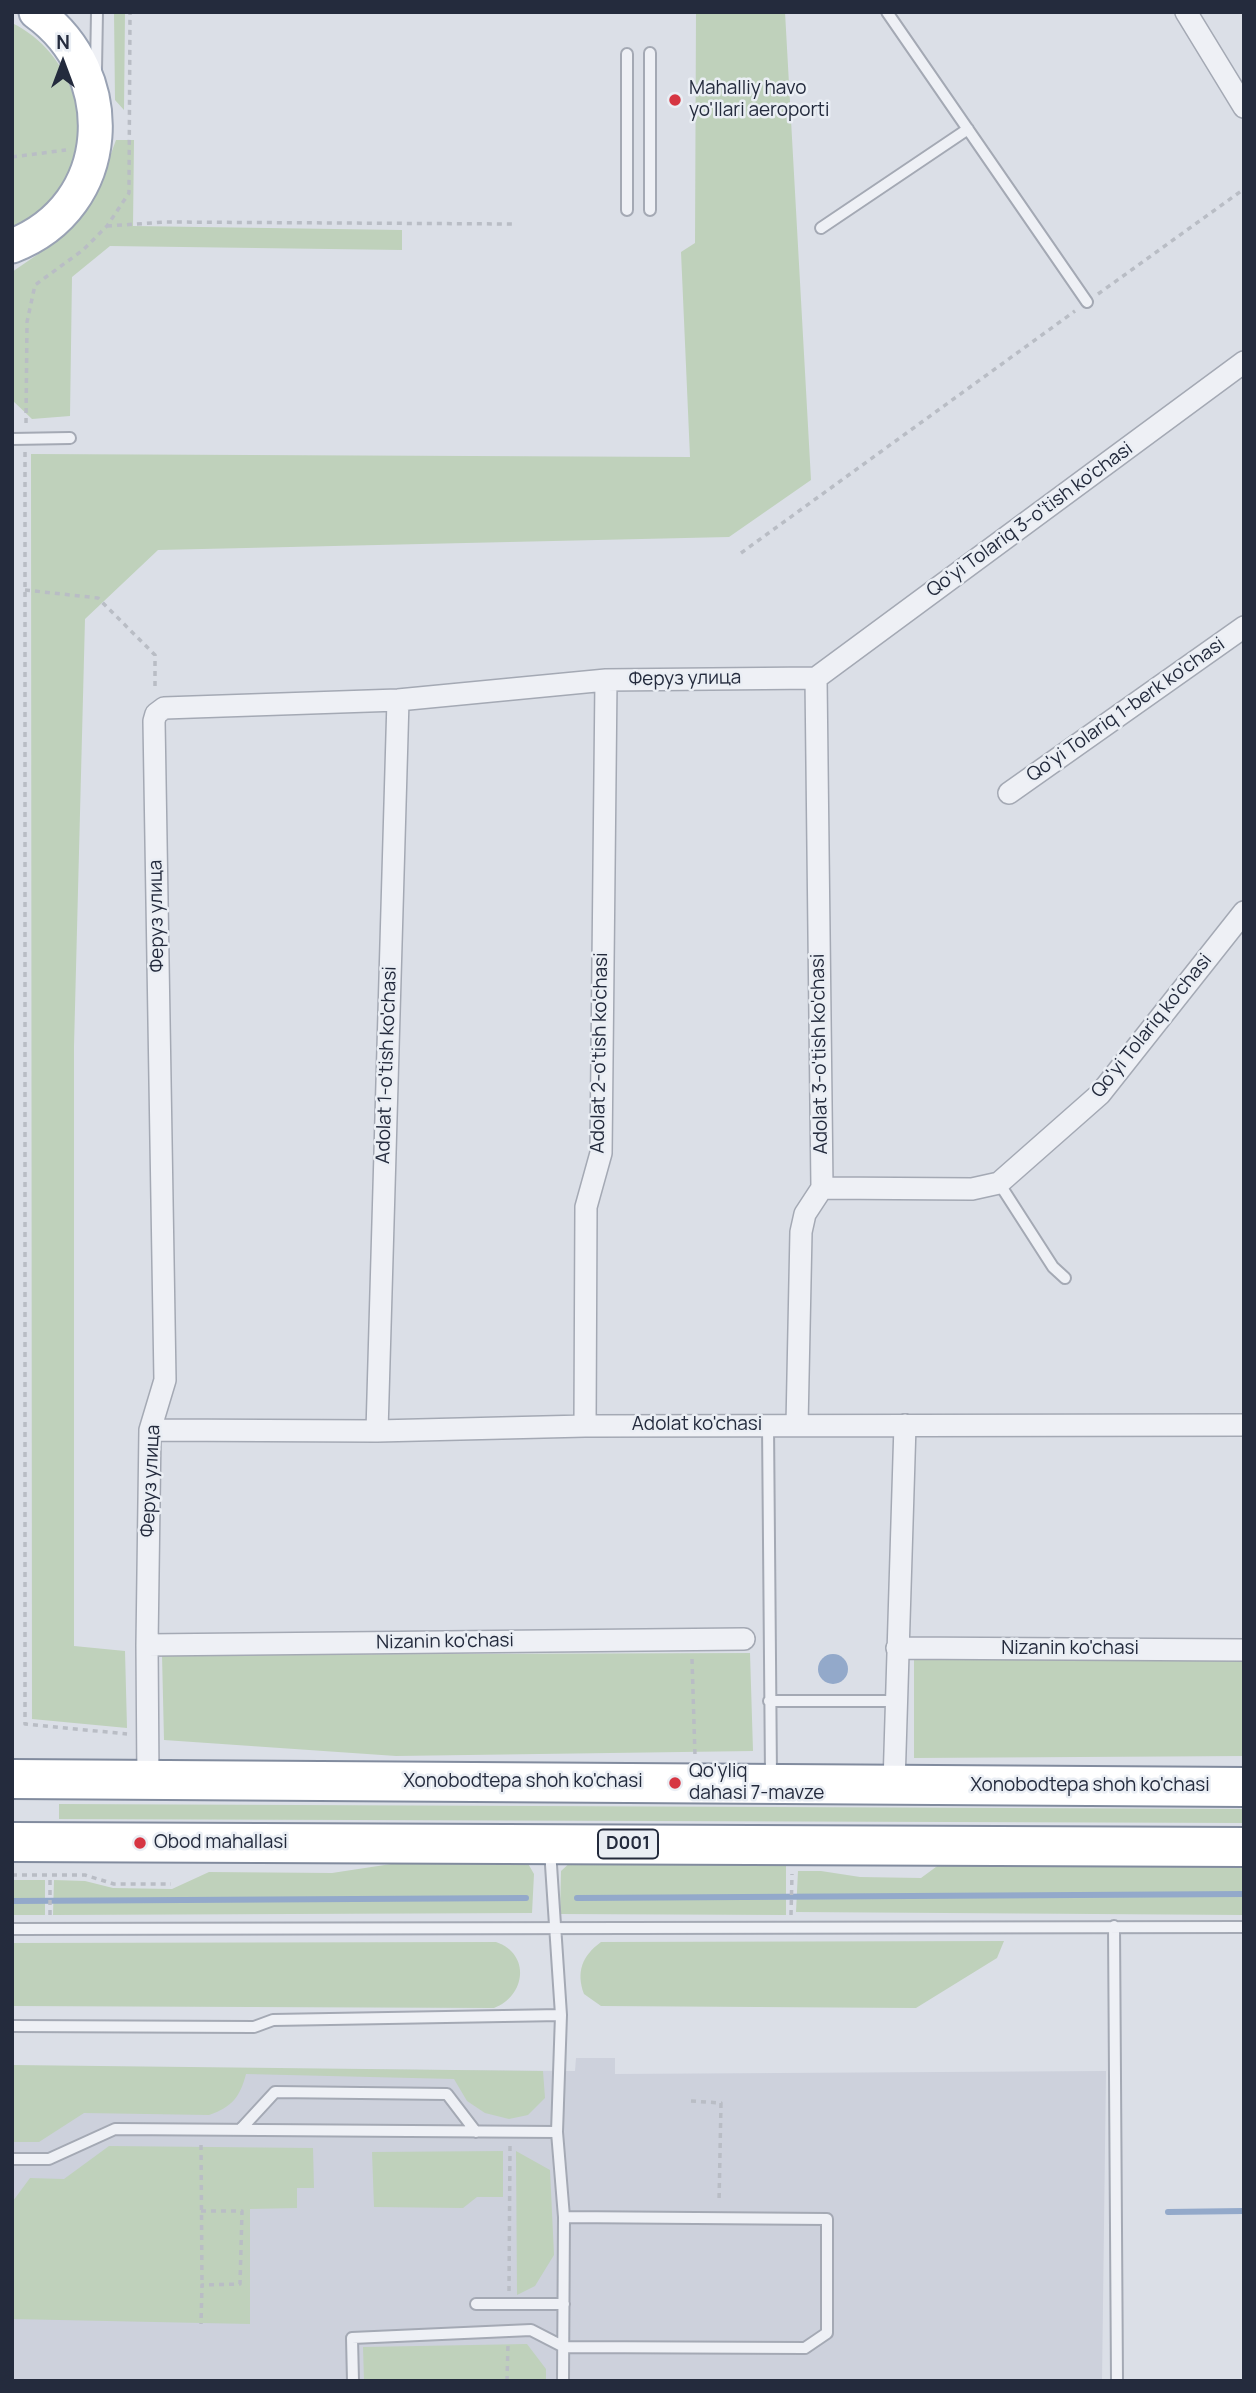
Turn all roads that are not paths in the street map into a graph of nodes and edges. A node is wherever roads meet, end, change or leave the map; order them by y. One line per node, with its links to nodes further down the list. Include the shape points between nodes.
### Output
1 (36, 12): 8 (main road, via 77,55)
2 (97, 12): 8 (lane)
3 (887, 12): 9 (lane)
4 (1185, 12): 7 (street)
5 (650, 53): 11 (lane)
6 (626, 54): 10 (lane)
7 (1244, 107)
8 (95, 111): 13 (main road, via 94,151 78,189 53,220)
9 (968, 129): 12 (lane); 14 (lane)
10 (627, 209)
11 (650, 210)
12 (821, 228)
13 (15, 246)
14 (1087, 302)
15 (1244, 362): 19 (street, Qo'yi Tolariq 3-o'tish ko'chasi)
16 (70, 438): 17 (lane)
17 (12, 439)
18 (1244, 627): 22 (street, Qo'yi Tolariq 1-berk ko'chasi)
19 (816, 678): 20 (street, Феруз улица); 25 (street, Adolat 3-o'tish ko'chasi)
20 (606, 680): 21 (street, Феруз улица); 31 (street, Adolat 2-o'tish ko'chasi, via 601,1153 586,1207)
21 (398, 699): 32 (street, Феруз улица, via 164,708 156,714 165,1380); 33 (street, Adolat 1-o'tish ko'chasi)
22 (1009, 793)
23 (1244, 912): 24 (street, Qo'yi Tolariq ko'chasi, via 1100,1094)
24 (999, 1184): 25 (street, via 972,1189); 26 (lane, via 1053,1267)
25 (822, 1188): 28 (street, via 805,1214 800,1232)
26 (1065, 1278)
27 (768, 1425): 28 (street, Adolat ko'chasi); 31 (street, Adolat ko'chasi); 38 (lane)
28 (797, 1425): 29 (street, Adolat ko'chasi)
29 (905, 1425): 30 (street, Adolat ko'chasi); 36 (street)
30 (1244, 1425)
31 (585, 1426): 33 (street, Adolat ko'chasi)
32 (150, 1430): 33 (street, Adolat ko'chasi); 35 (street, Феруз улица)
33 (377, 1431)
34 (744, 1639): 35 (street, Nizanin ko'chasi)
35 (147, 1644): 41 (street, Феруз улица)
36 (897, 1648): 37 (street, Nizanin ko'chasi); 39 (street)
37 (1244, 1650)
38 (769, 1701): 39 (lane); 42 (lane)
39 (896, 1701): 43 (street)
40 (12, 1779): 41 (highway, Xonobodtepa shoh ko'chasi)
41 (148, 1780): 42 (highway, Xonobodtepa shoh ko'chasi)
42 (771, 1784): 43 (highway, Xonobodtepa shoh ko'chasi)
43 (894, 1784): 44 (highway, Xonobodtepa shoh ko'chasi)
44 (1244, 1787)
45 (12, 1842): 46 (highway, D001)
46 (550, 1844): 47 (highway, D001); 49 (lane)
47 (1244, 1847)
48 (1114, 1926): 49 (lane); 50 (lane); 64 (lane)
49 (554, 1927): 51 (lane); 52 (lane)
50 (1244, 1927)
51 (12, 1930)
52 (561, 2015): 53 (lane, via 273,2020 254,2027); 56 (lane)
53 (12, 2026)
54 (240, 2130): 55 (lane); 55 (lane, via 275,2092 447,2094); 57 (lane, via 114,2129 49,2159)
55 (476, 2132): 56 (lane)
56 (557, 2132): 58 (lane)
57 (12, 2159)
58 (564, 2217): 60 (lane); 61 (lane, via 828,2219 828,2333 805,2348)
59 (476, 2304): 60 (lane)
60 (564, 2304): 61 (lane)
61 (564, 2347): 62 (lane, via 531,2330 352,2337); 63 (lane)
62 (353, 2381)
63 (564, 2381)
64 (1117, 2381)

